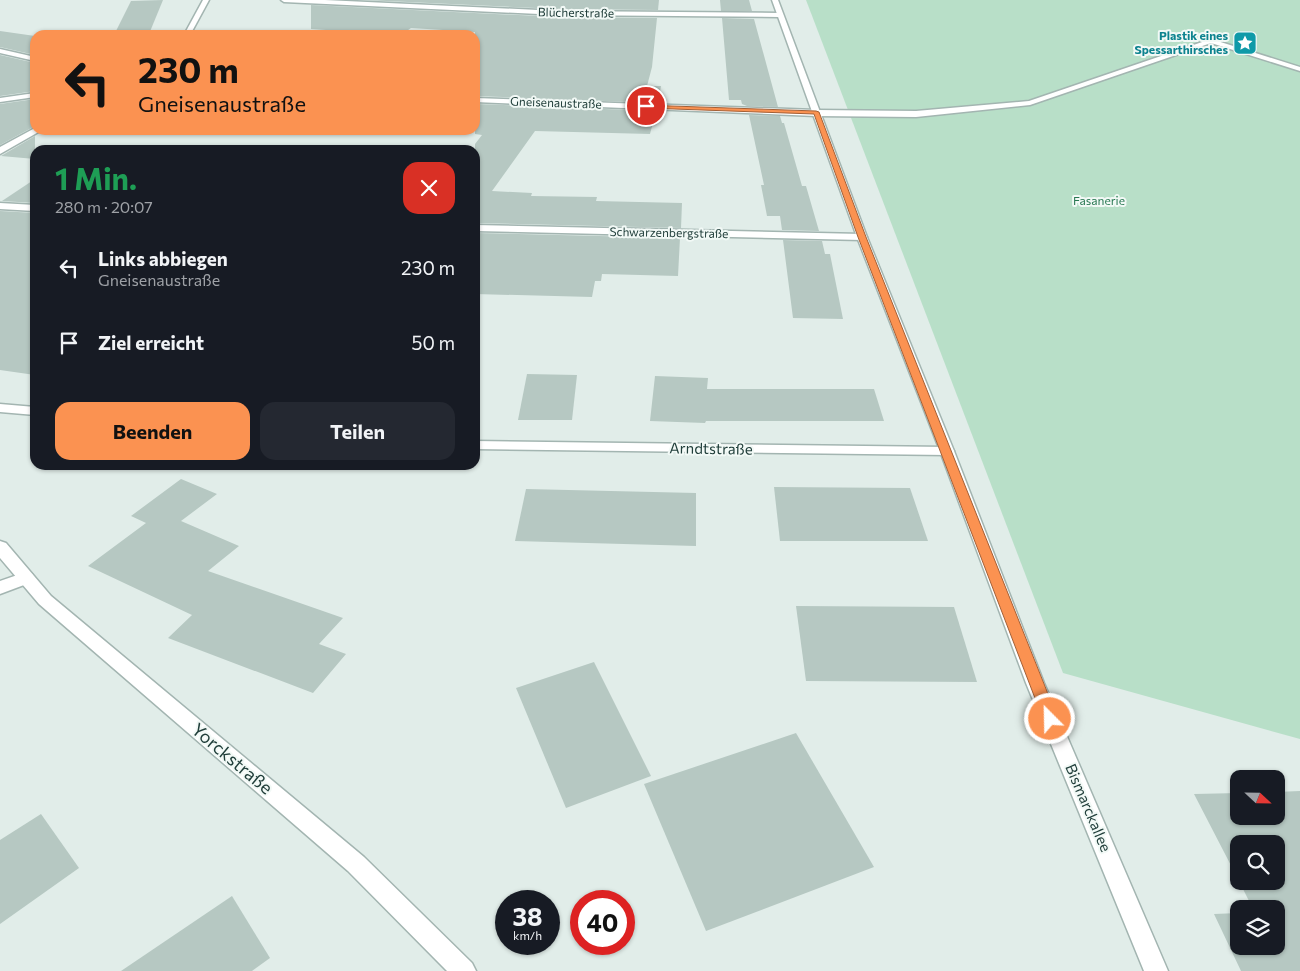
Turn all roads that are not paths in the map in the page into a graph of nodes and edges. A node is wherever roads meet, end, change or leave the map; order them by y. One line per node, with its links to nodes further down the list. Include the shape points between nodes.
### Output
1 (206, 0): 5 (street)
2 (284, 0): 4 (street, Blücherstraße, via 559,13)
3 (775, 0): 4 (street, Bismarckallee)
4 (779, 15): 12 (street, Bismarckallee)
5 (189, 30)
6 (0, 51): 7 (street)
7 (30, 58)
8 (1300, 69): 12 (street, Gneisenaustraße, via 1212,41 1030,103 916,114)
9 (30, 96): 10 (street)
10 (0, 100)
11 (480, 100): 12 (street, Gneisenaustraße)
12 (816, 112): 18 (street, Bismarckallee)
13 (30, 134): 14 (street)
14 (0, 151)
15 (0, 206): 16 (street)
16 (30, 208)
17 (480, 228): 18 (street, Schwarzenbergstraße)
18 (862, 237): 22 (street, Bismarckallee)
19 (0, 408): 20 (street)
20 (30, 411)
21 (480, 445): 22 (street, Arndtstraße)
22 (947, 452): 27 (street, Bismarckallee, via 1035,683)
23 (0, 547): 24 (street, Yorckstraße)
24 (26, 578): 25 (street); 26 (street, Yorckstraße, via 45,600 356,864)
25 (0, 588)
26 (464, 971)
27 (1156, 971)

